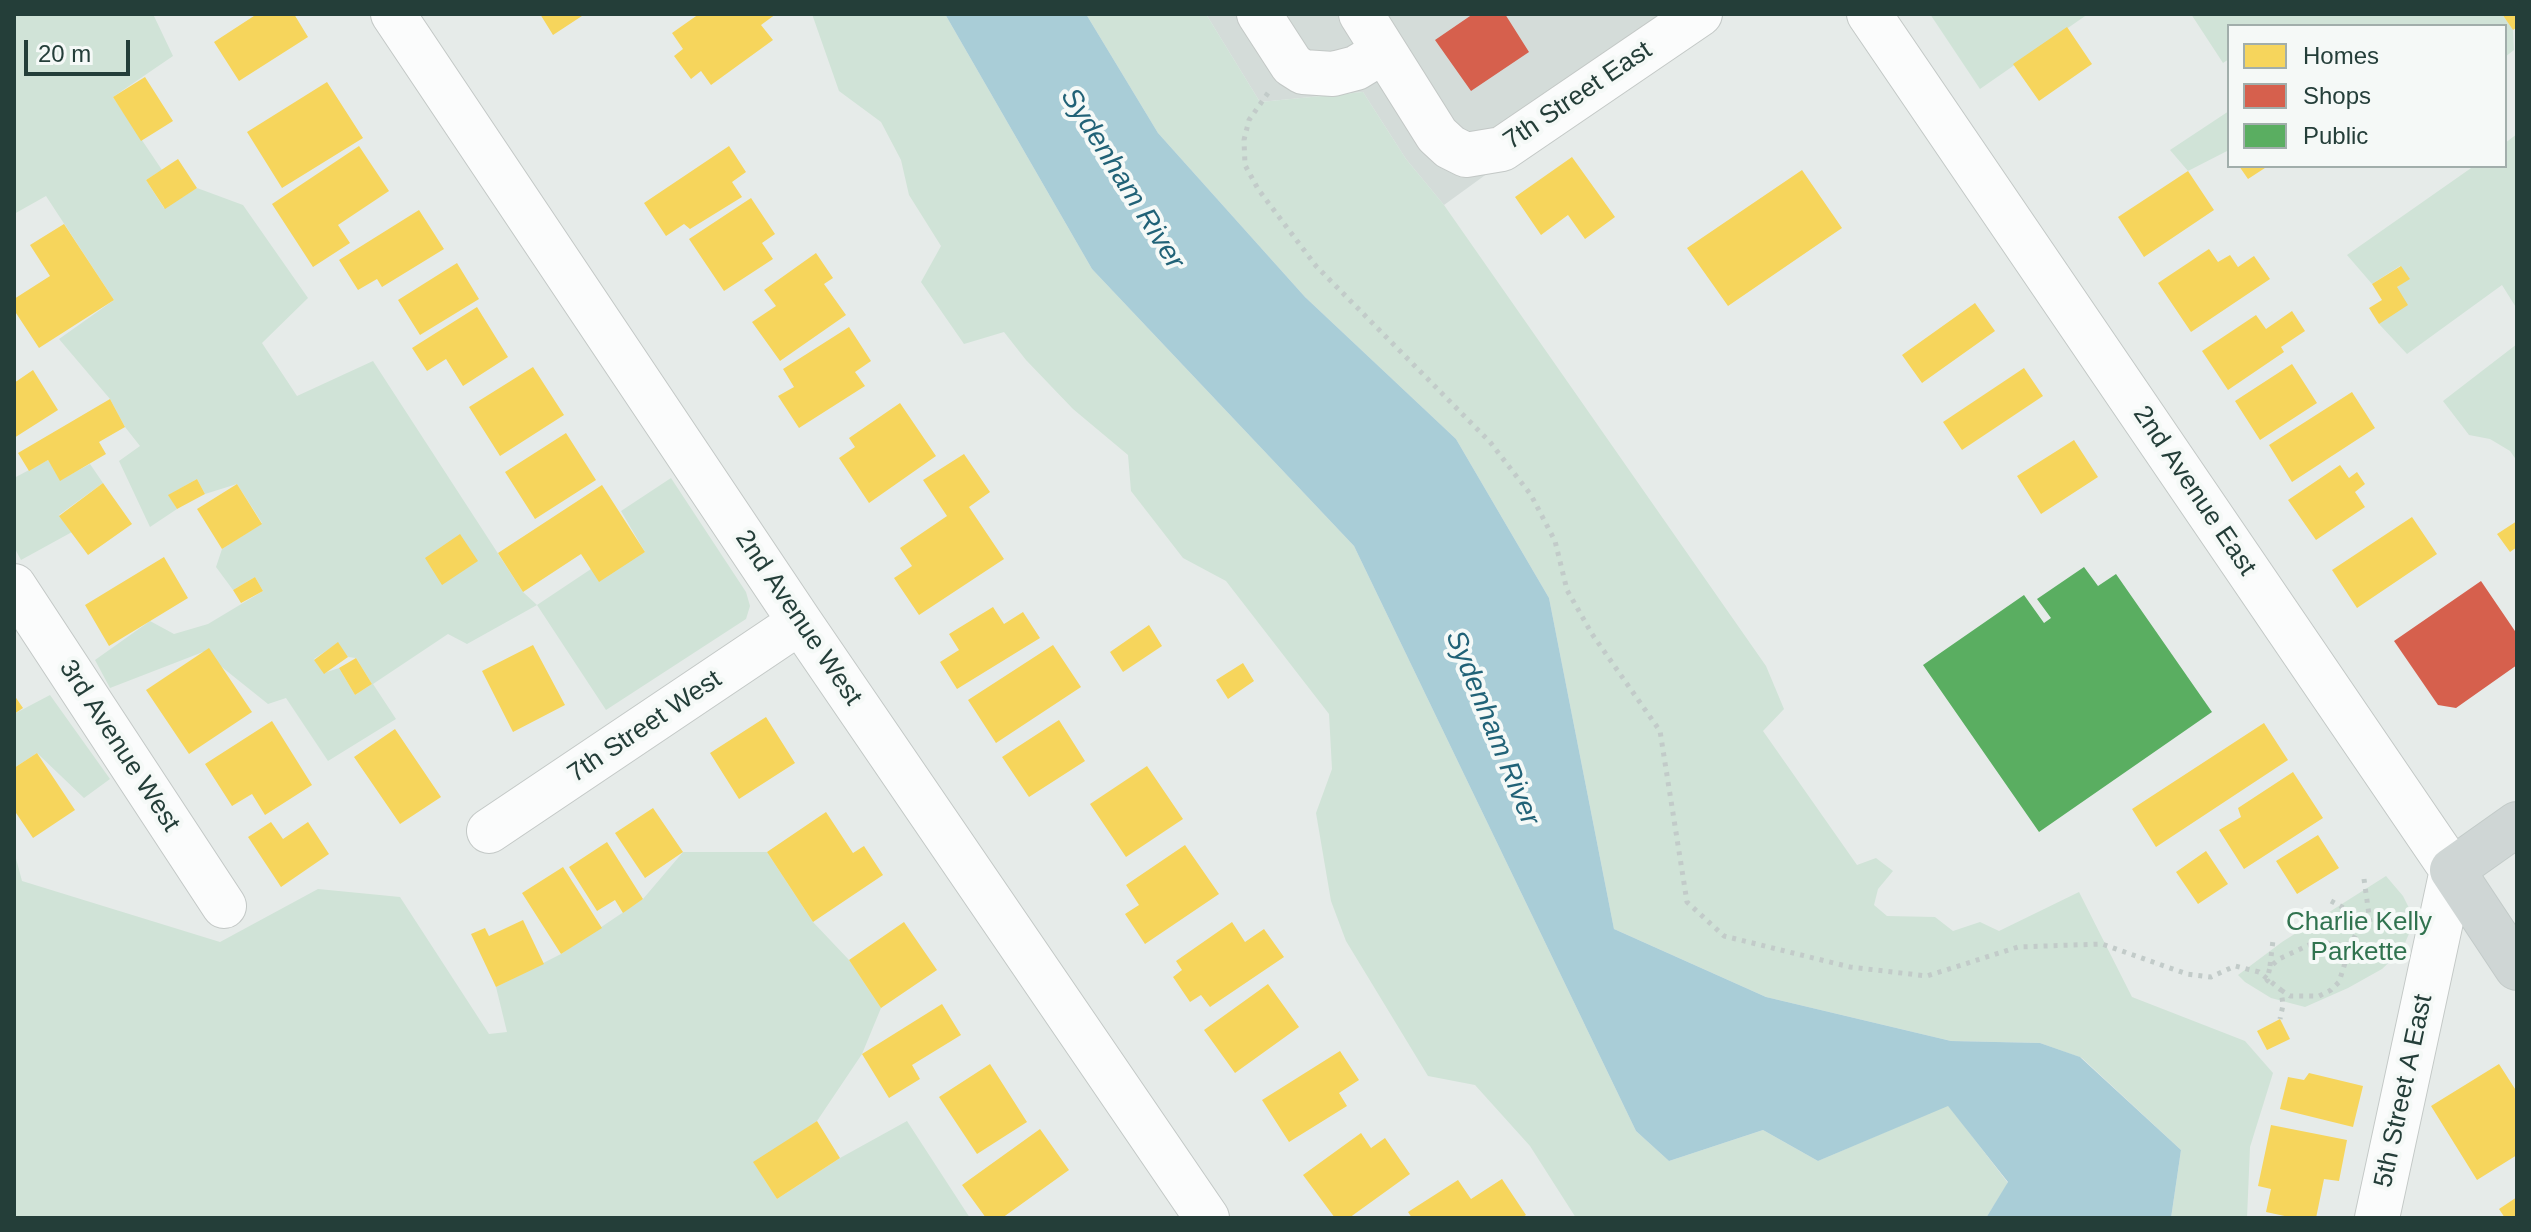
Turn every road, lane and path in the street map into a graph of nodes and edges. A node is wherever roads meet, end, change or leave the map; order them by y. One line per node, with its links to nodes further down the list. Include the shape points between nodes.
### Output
1 (393, 14): 9 (street, 2nd Avenue West)
2 (1259, 14): 7 (street)
3 (1361, 14): 6 (street)
4 (1700, 14): 6 (street, 7th Street East, via 1502,149 1466,155 1437,135)
5 (1869, 14): 12 (street, 2nd Avenue East)
6 (1384, 51): 7 (street, via 1333,74 1315,75)
7 (1292, 65): 23 (path, via 1249,120 1245,165 1316,266 1490,442 1531,495 1555,541 1567,590 1660,731 1687,902 1724,936 1850,967 1927,976 2018,947 2102,944 2187,974 2211,977 2235,966 2259,972)
8 (14, 586): 15 (street, 3rd Avenue West)
9 (800, 622): 11 (street, 7th Street West); 26 (street, 2nd Avenue West)
10 (2517, 824): 12 (main road)
11 (489, 831)
12 (2452, 870): 18 (street, 5th Street A East); 22 (main road, 2nd Avenue East)
13 (2364, 879): 17 (path)
14 (2331, 901): 16 (path)
15 (224, 906)
16 (2363, 920): 17 (path); 20 (path)
17 (2370, 923): 18 (path)
18 (2439, 929): 27 (street, 5th Street A East)
19 (2273, 940): 21 (path)
20 (2351, 944): 21 (path, via 2321,941); 24 (path, via 2339,982 2331,990 2319,996 2290,996)
21 (2270, 967): 23 (path)
22 (2517, 968)
23 (2267, 980): 24 (path)
24 (2281, 990): 25 (path)
25 (2280, 1019)
26 (1207, 1218)
27 (2377, 1218)

